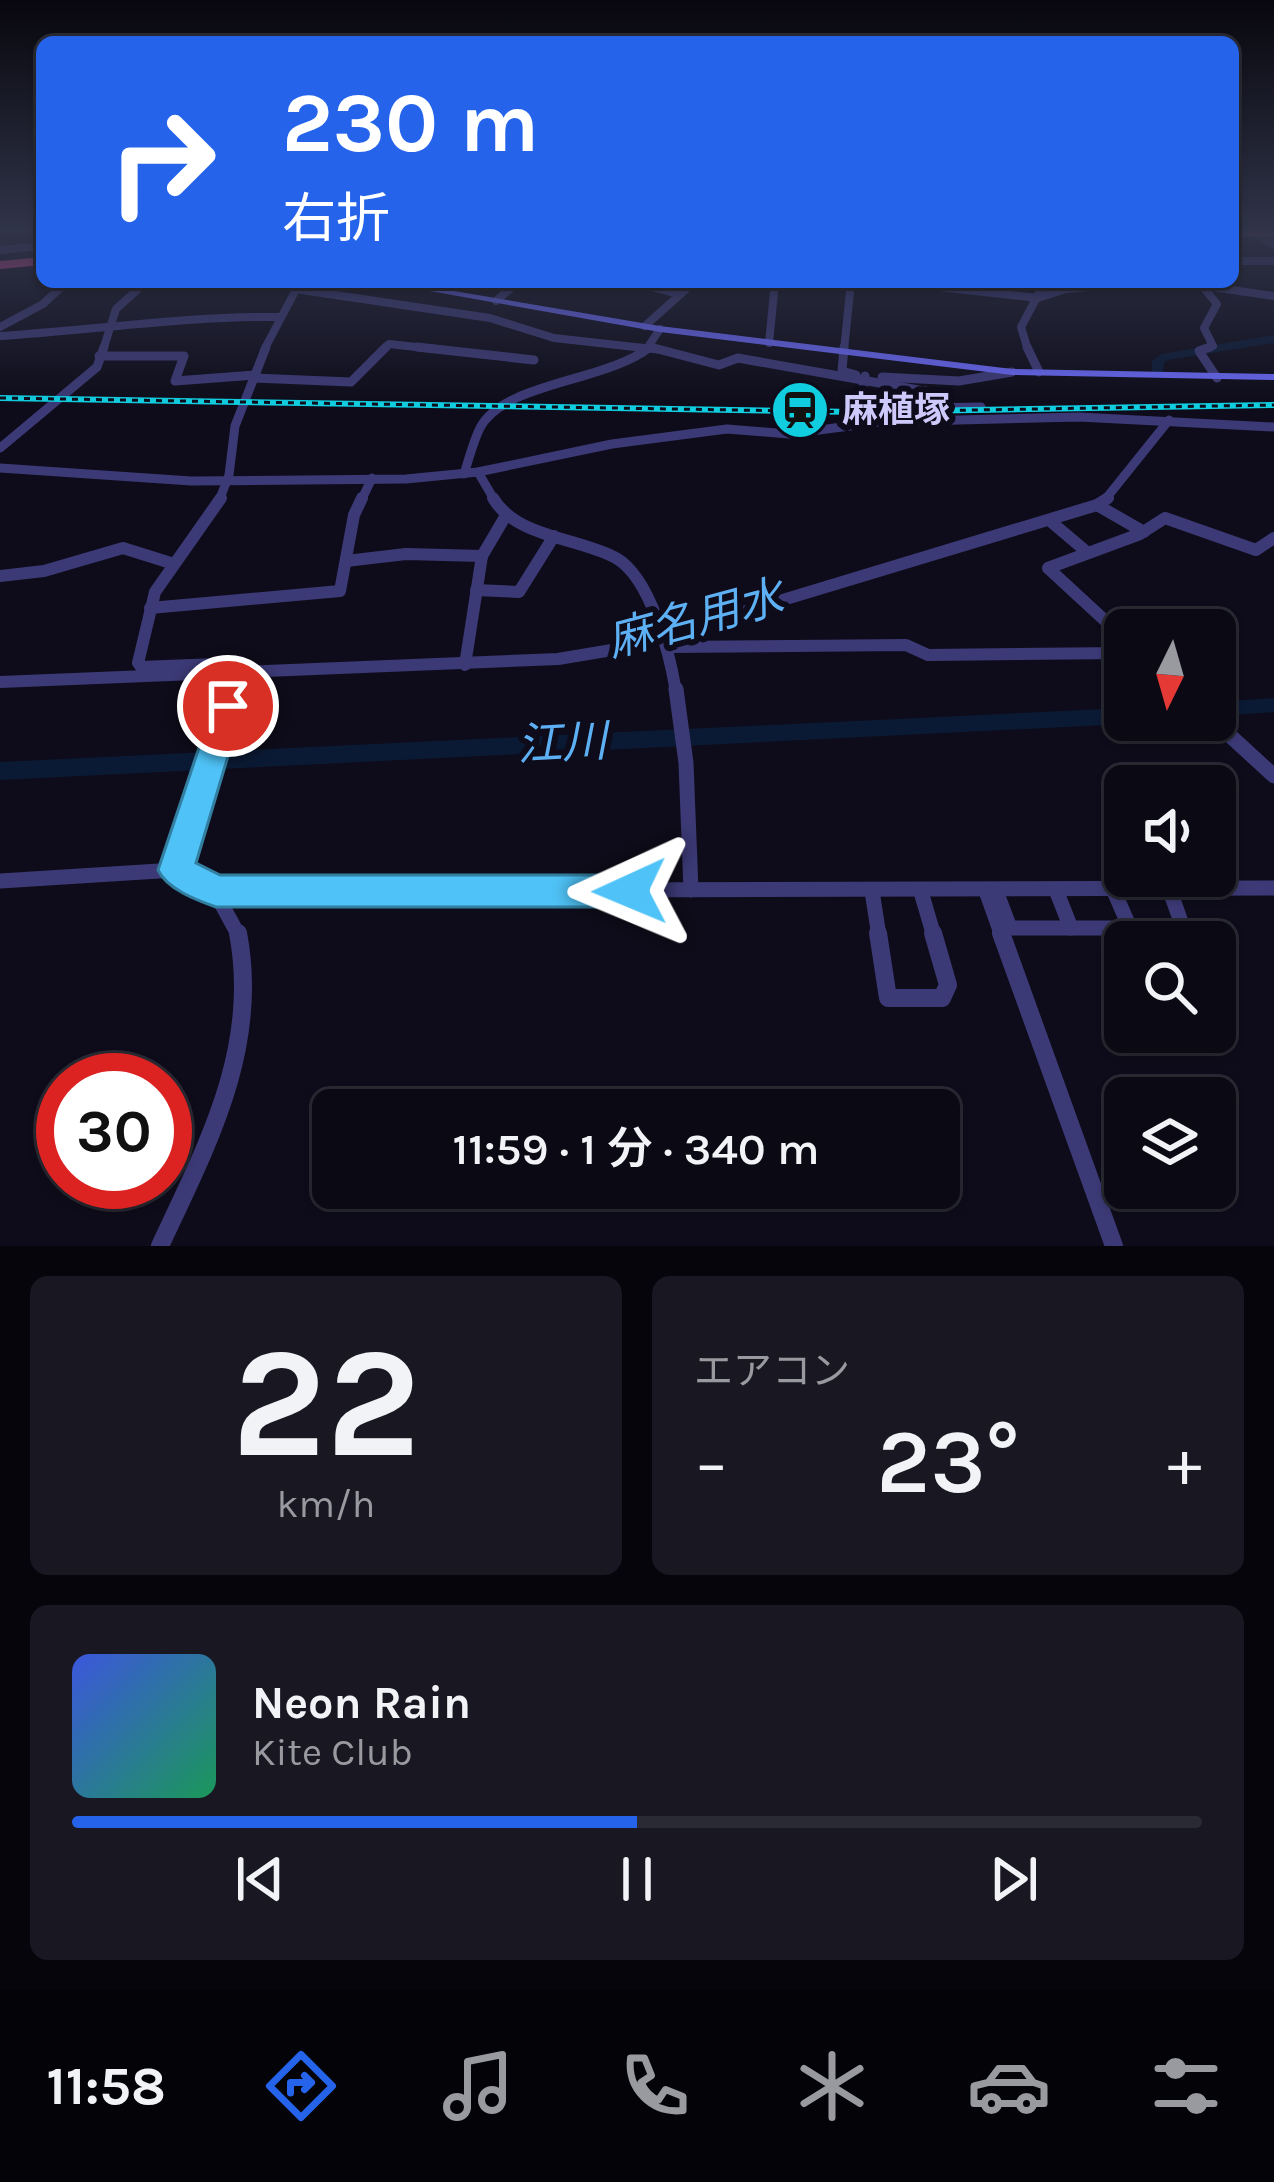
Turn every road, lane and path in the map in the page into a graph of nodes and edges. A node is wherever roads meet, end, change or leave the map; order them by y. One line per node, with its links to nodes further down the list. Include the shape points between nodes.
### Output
1 (59, 289): 22 (street)
2 (138, 289): 24 (street)
3 (296, 289): 20 (street)
4 (317, 289): 27 (street, via 490,318 554,338)
5 (426, 289): 19 (main road)
6 (510, 289): 19 (street)
7 (660, 289): 16 (street)
8 (684, 289): 16 (street)
9 (774, 289): 26 (street)
10 (849, 289): 28 (street)
11 (966, 289): 18 (street)
12 (1042, 289): 18 (street)
13 (1066, 289): 18 (street)
14 (1205, 289): 35 (street, via 1217,304 1204,328 1213,346 1200,352)
15 (1232, 289): 17 (street)
16 (678, 294): 21 (street)
17 (1274, 296)
18 (1038, 298): 32 (street, via 1019,336)
19 (496, 301): 21 (main road)
20 (280, 317): 24 (street, via 201,316); 33 (street)
21 (645, 326): 23 (main road)
22 (0, 327)
23 (660, 328): 26 (main road); 27 (street)
24 (106, 330): 25 (street); 29 (street)
25 (0, 336)
26 (769, 343): 28 (main road)
27 (650, 347): 36 (street, via 719,365 738,358); 46 (street, via 612,370 498,408 480,428)
28 (842, 350): 31 (main road); 36 (street, via 842,371)
29 (99, 356): 33 (street, via 184,356 175,381); 43 (street, via 97,367)
30 (534, 360): 33 (street, via 389,344 351,382)
31 (1012, 372): 32 (main road); 36 (street, via 959,381)
32 (1039, 372): 35 (main road)
33 (254, 376): 48 (street)
34 (1274, 377): 35 (main road)
35 (1217, 378)
36 (864, 379): 37 (street); 41 (street)
37 (925, 391): 38 (street); 39 (street, via 922,408)
38 (941, 394)
39 (981, 407)
40 (1163, 420): 41 (street); 42 (street); 49 (street)
41 (855, 425): 45 (street, via 789,434 719,430)
42 (1274, 427)
43 (0, 448)
44 (0, 468): 48 (street)
45 (478, 472): 46 (street); 50 (street)
46 (464, 474): 47 (street)
47 (372, 478): 48 (street); 57 (street, via 354,515)
48 (227, 481): 58 (street)
49 (1097, 505): 51 (street); 52 (street)
50 (505, 517): 53 (street); 56 (street)
51 (1049, 520): 55 (street); 63 (street)
52 (1144, 532): 54 (street, via 1165,518 1256,550); 55 (street)
53 (554, 536): 60 (street, via 519,592); 63 (street, via 620,560)
54 (1274, 538)
55 (1088, 553): 62 (street, via 1048,568)
56 (482, 556): 57 (street); 60 (street)
57 (346, 561): 61 (street, via 334,594)
58 (174, 564): 59 (street, via 123,548 44,572); 61 (street)
59 (0, 575)
60 (476, 590): 65 (street)
61 (150, 608): 66 (street, via 141,667)
62 (1104, 620)
63 (665, 637): 64 (street, via 906,645 928,656); 65 (street, via 575,657); 74 (street)
64 (1104, 653)
65 (465, 662): 66 (street)
66 (240, 671): 67 (street); 70 (street)
67 (0, 682)
68 (1236, 741): 69 (street)
69 (1274, 776)
70 (176, 870): 71 (street); 77 (street)
71 (0, 881)
72 (1104, 889): 75 (street)
73 (1236, 889): 76 (street)
74 (691, 890): 77 (street); 78 (street)
75 (1056, 890): 79 (street); 81 (street)
76 (1273, 890)
77 (216, 891): 83 (street, via 232,913 248,993 214,1126)
78 (872, 891): 80 (street); 80 (street, via 888,998 942,998 948,985)
79 (991, 891): 80 (street); 81 (street, via 1010,928); 84 (street)
80 (921, 892)
81 (1071, 928): 82 (street)
82 (1104, 931)
83 (160, 1246)
84 (1114, 1246)

